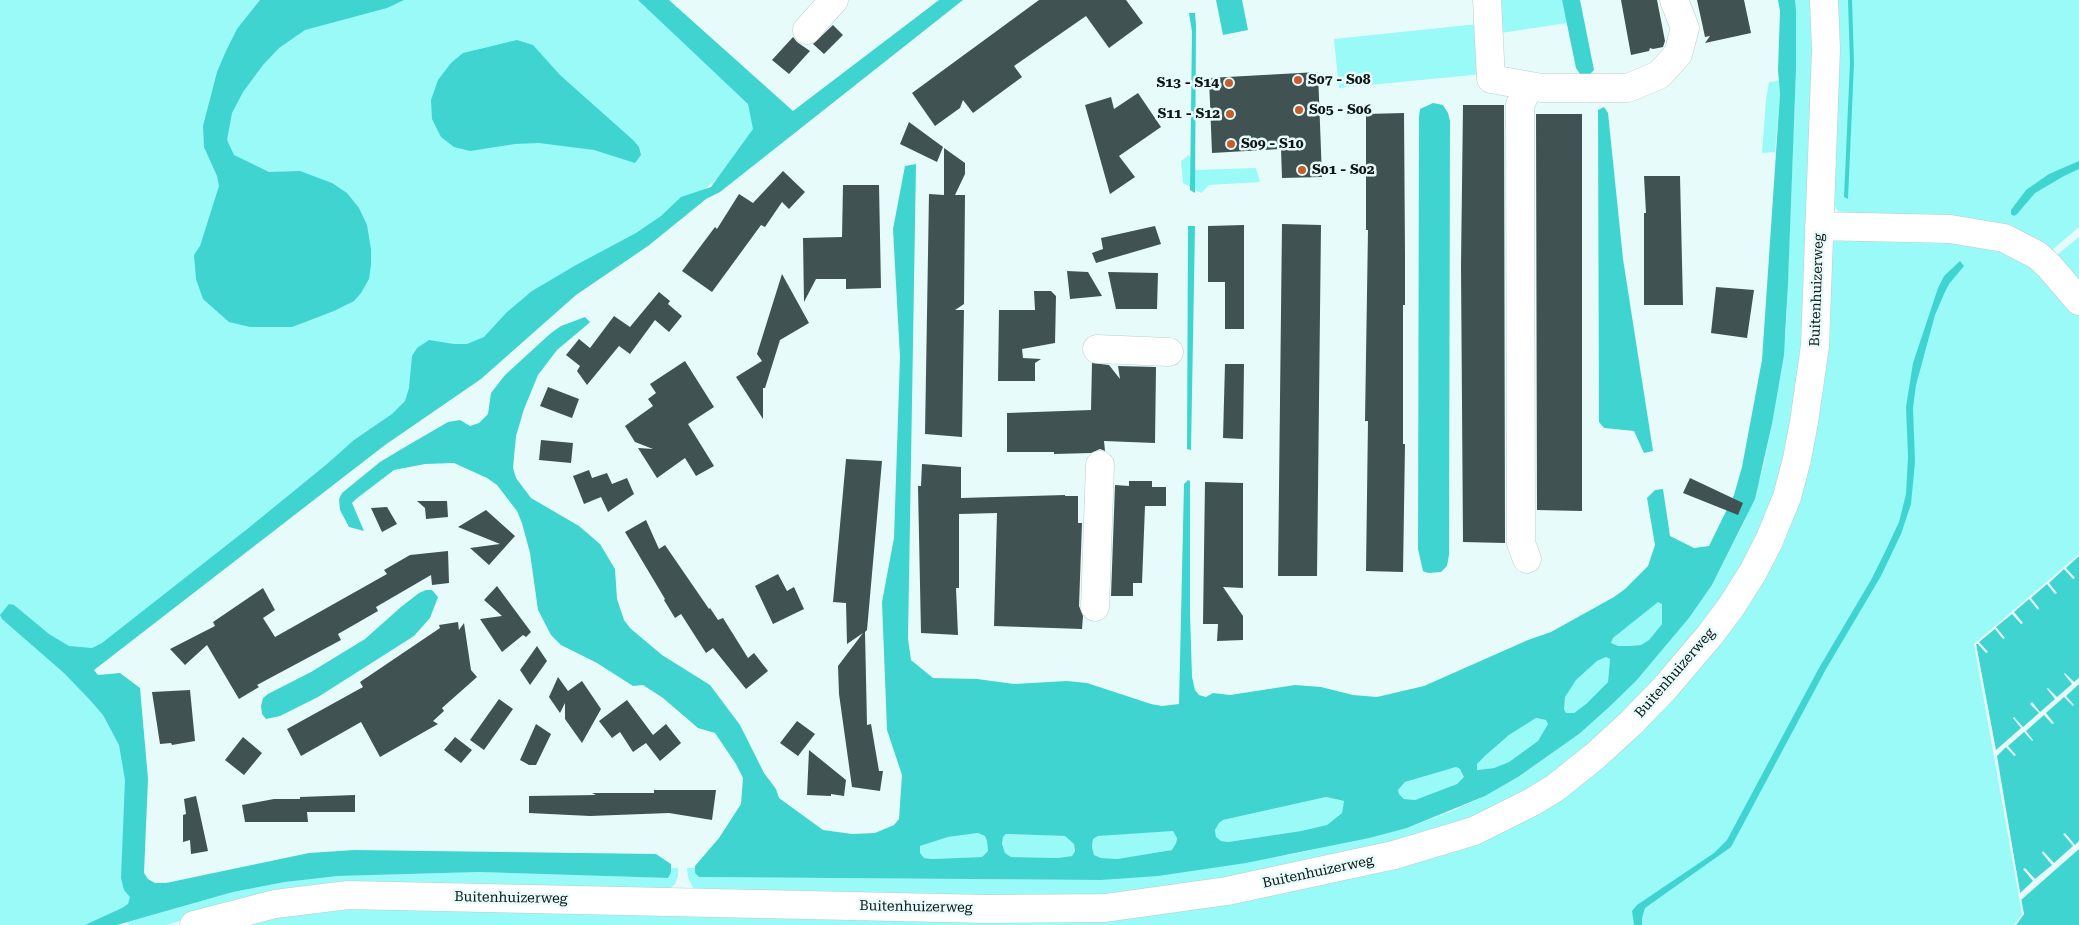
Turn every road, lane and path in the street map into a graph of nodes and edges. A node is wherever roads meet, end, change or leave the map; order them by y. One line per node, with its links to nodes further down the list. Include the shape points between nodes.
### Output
1 (834, 0): 5 (street)
2 (1487, 0): 6 (street, via 1491,79)
3 (1674, 0): 6 (street, via 1685,28 1678,54 1659,75 1628,88)
4 (1824, 0): 7 (street, Buitenhuizerweg, via 1826,49)
5 (807, 30)
6 (1529, 86): 12 (street, via 1520,105 1521,543)
7 (1819, 226): 8 (street, via 1950,228 2004,238 2037,255); 14 (street, Buitenhuizerweg, via 1815,346 1797,458 1781,512 1753,572 1710,635 1631,723 1555,788 1494,822 1435,844 1333,870 1227,891 1105,908 979,909 348,895 275,904)
8 (2079, 302)
9 (1097, 349): 10 (street)
10 (1169, 352)
11 (1100, 465): 13 (street)
12 (1528, 559)
13 (1095, 608)
14 (194, 925)

